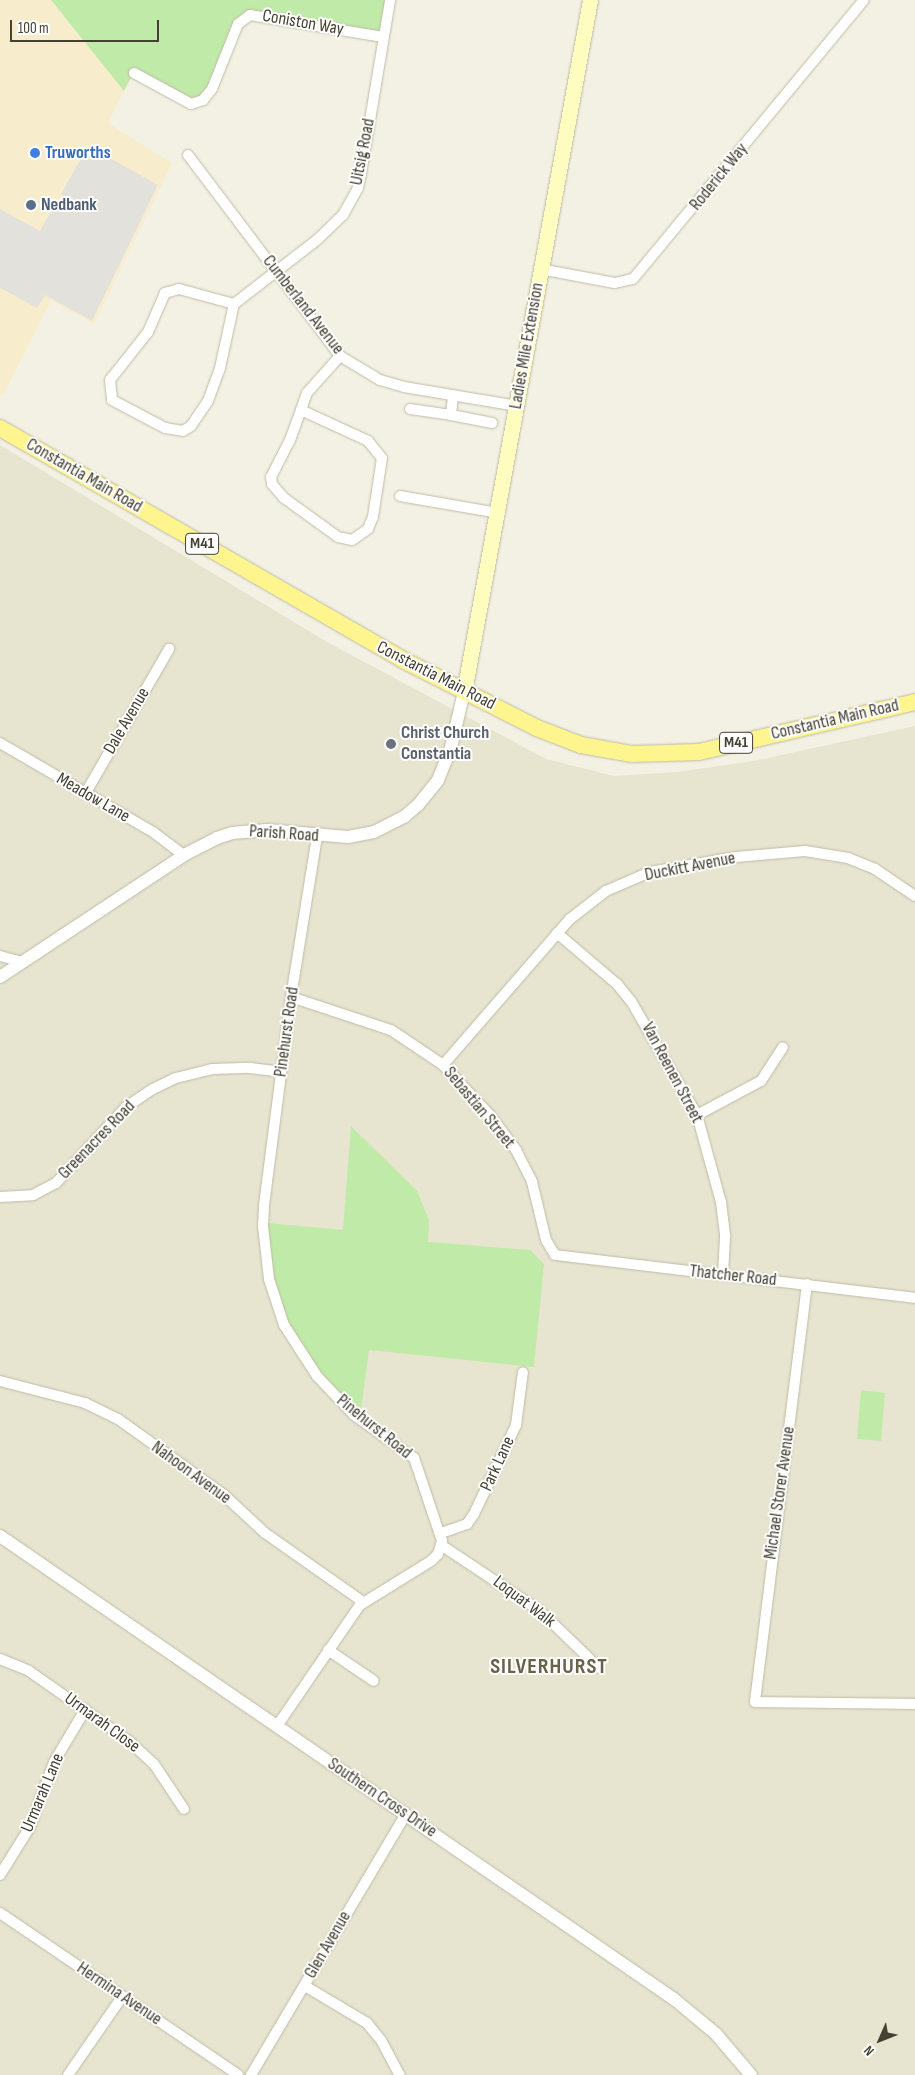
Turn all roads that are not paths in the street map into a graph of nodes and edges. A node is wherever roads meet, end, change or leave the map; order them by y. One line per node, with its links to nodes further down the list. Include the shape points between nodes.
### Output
1 (390, 0): 4 (street, Uitsig Road)
2 (590, 0): 7 (main road, Ladies Mile Extension)
3 (864, 0): 7 (street, Roderick Way, via 633,279 615,283)
4 (383, 37): 5 (street, Coniston Way, via 250,15 238,24 212,89 203,100 191,104); 8 (street, Uitsig Road, via 358,188 333,227)
5 (134, 73)
6 (188, 155): 8 (street, Cumberland Avenue)
7 (540, 269): 12 (main road, Ladies Mile Extension)
8 (276, 271): 9 (street, Uitsig Road); 10 (street, Cumberland Avenue)
9 (234, 304): 9 (street, via 220,368 208,401 191,426 183,431 165,428 112,400 110,380 148,332 165,293 179,289)
10 (340, 356): 11 (street, Cumberland Avenue, via 380,380); 14 (street, via 312,385)
11 (454, 395): 12 (street, Cumberland Avenue); 15 (street)
12 (517, 406): 19 (main road, Ladies Mile Extension)
13 (410, 409): 15 (street)
14 (301, 410): 14 (street, via 290,440 273,470 272,484 284,498 330,531 352,540 368,529 373,517 382,458 368,441)
15 (450, 416): 16 (street)
16 (492, 423)
17 (0, 428): 21 (main road, Constantia Main Road / M41)
18 (400, 496): 19 (street)
19 (498, 513): 21 (main road, Ladies Mile Extension)
20 (169, 648): 24 (street, Dale Avenue)
21 (464, 692): 22 (main road, Constantia Main Road / M41, via 537,728 581,745 656,755 699,752); 25 (street, Parish Road, via 445,765 433,788 418,805 374,832 348,837)
22 (915, 702)
23 (0, 743): 24 (street, Meadow Lane)
24 (85, 794): 26 (street, Meadow Lane, via 152,832)
25 (317, 836): 26 (street, Parish Road, via 248,830 217,838); 32 (street, Pinehurst Road)
26 (184, 855): 30 (street, Parish Road)
27 (915, 896): 28 (street, Duckitt Avenue, via 875,869 848,858 805,851 767,853 671,867 625,881 586,905)
28 (557, 933): 34 (street, Duckitt Avenue); 36 (street, Van Reenen Street, via 618,984 632,1001)
29 (0, 956): 30 (street)
30 (23, 962): 31 (street, Parish Road)
31 (0, 977)
32 (291, 997): 34 (street, Sebastian Street, via 391,1030); 35 (street, Pinehurst Road)
33 (782, 1047): 36 (street, via 761,1080)
34 (443, 1065): 38 (street, Sebastian Street, via 490,1115 516,1150 532,1182)
35 (281, 1072): 37 (street, Greenacres Road, via 250,1068 212,1069 176,1078 126,1108 56,1183 33,1195); 44 (street, Pinehurst Road, via 263,1226 269,1279 284,1325 305,1361 333,1394 354,1415 414,1458)
36 (697, 1115): 39 (street, Van Reenen Street, via 723,1216)
37 (0, 1197)
38 (552, 1252): 39 (street, Thatcher Road, via 560,1256)
39 (723, 1275): 40 (street, Thatcher Road)
40 (807, 1284): 41 (street, Thatcher Road); 52 (street, Michael Storer Avenue, via 755,1702)
41 (915, 1298)
42 (523, 1372): 44 (street, Park Lane, via 516,1425 474,1514 467,1524)
43 (0, 1382): 47 (street, Nahoon Avenue, via 85,1403 118,1420 224,1495 265,1533)
44 (441, 1534): 46 (street, Pinehurst Road)
45 (0, 1536): 54 (street, Southern Cross Drive)
46 (441, 1545): 47 (street, via 431,1561); 50 (street, Loquat Walk, via 539,1610)
47 (363, 1602): 48 (street)
48 (328, 1650): 51 (street); 54 (street)
49 (0, 1659): 53 (street, Urmarah Close, via 29,1672)
50 (599, 1668)
51 (374, 1681)
52 (915, 1704)
53 (86, 1710): 55 (street, Urmarah Close, via 148,1758); 57 (street, Urmarah Lane, via 54,1762 30,1827)
54 (277, 1726): 56 (street, Southern Cross Drive)
55 (184, 1809)
56 (406, 1814): 59 (street, Glen Avenue); 65 (street, Southern Cross Drive, via 674,1999 716,2034)
57 (0, 1876)
58 (0, 1913): 60 (street, Hermina Avenue)
59 (305, 1986): 63 (street, Glen Avenue); 64 (street, via 367,2023 381,2040)
60 (122, 1997): 61 (street); 62 (street, Hermina Avenue)
61 (68, 2075)
62 (238, 2075)
63 (251, 2075)
64 (400, 2075)
65 (751, 2075)

